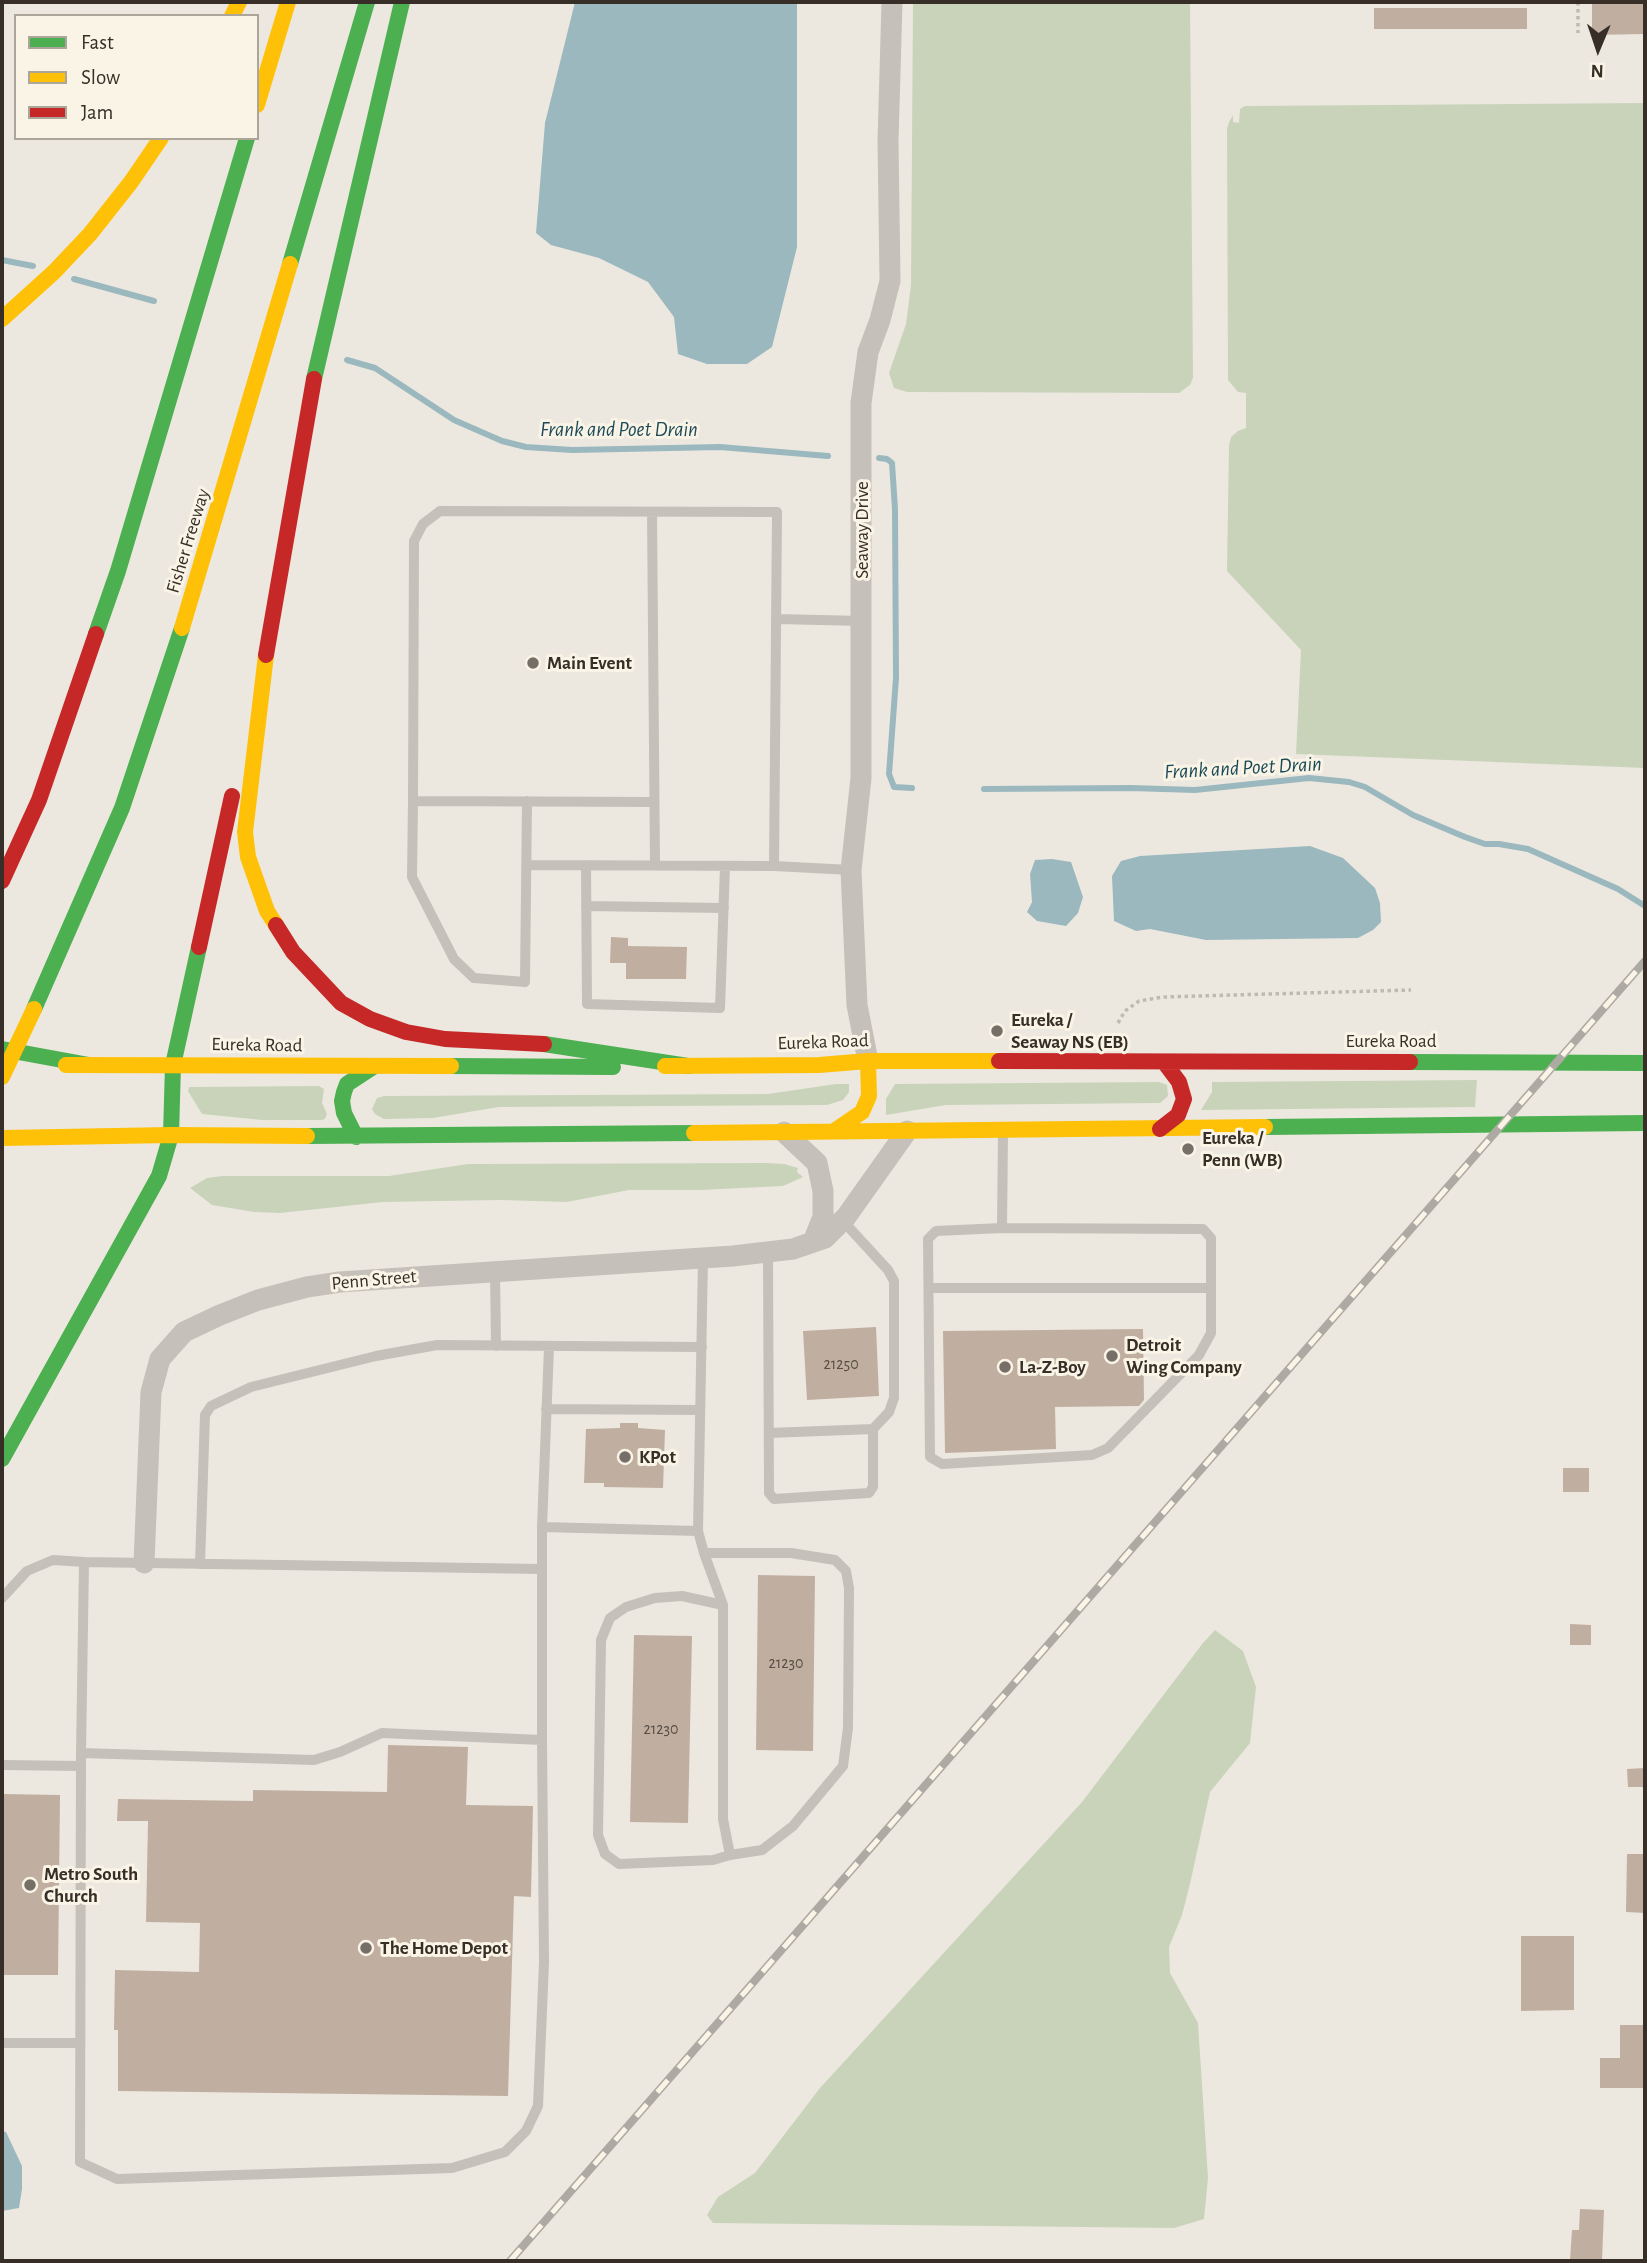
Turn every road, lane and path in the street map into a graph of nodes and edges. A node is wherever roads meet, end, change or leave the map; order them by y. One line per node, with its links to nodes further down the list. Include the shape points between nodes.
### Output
1 (288, 2): 7 (main road)
2 (367, 2): 38 (main road, Fisher Freeway, bridge, via 197,584 122,808)
3 (402, 2): 14 (main road, via 319,351)
4 (892, 2): 13 (street, Seaway Drive, via 890,281 862,385)
5 (1577, 2): 6 (path)
6 (1578, 33)
7 (259, 97)
8 (159, 140): 10 (main road, via 90,234)
9 (246, 140): 24 (main road, via 118,572 39,800)
10 (2, 319)
11 (652, 512): 12 (lane, via 777,512); 15 (lane, via 440,511 423,524 414,541); 17 (lane)
12 (776, 619): 13 (lane); 22 (lane)
13 (863, 621): 23 (street, Seaway Drive, via 860,803)
14 (270, 623): 34 (main road); 36 (main road, via 247,807 248,857 267,911 319,982 341,1003 406,1032 445,1039 552,1044)
15 (413, 801): 16 (lane); 18 (lane, via 412,877 454,959 474,978 525,982)
16 (527, 801): 17 (lane); 18 (lane)
17 (654, 802): 20 (lane)
18 (527, 865): 19 (lane)
19 (586, 865): 20 (lane); 25 (lane)
20 (655, 865): 21 (lane)
21 (725, 866): 22 (lane); 26 (lane)
22 (774, 866): 23 (lane)
23 (851, 870): 30 (street, Seaway Drive, via 857,1005)
24 (2, 881)
25 (586, 906): 26 (lane); 26 (lane, via 587,1003 720,1008)
26 (724, 908)
27 (1411, 990): 28 (path, via 1163,998 1139,1001)
28 (1118, 1023)
29 (2, 1049): 33 (main road)
30 (868, 1061): 31 (main road, Eureka Road); 36 (main road, Eureka Road); 44 (main road, via 869,1096 862,1112)
31 (1164, 1062): 32 (main road, Eureka Road); 40 (main road, via 1180,1082 1184,1100 1178,1115)
32 (1645, 1063)
33 (89, 1065): 34 (main road, Eureka Road); 35 (main road, Eureka Road)
34 (173, 1065): 37 (main road, Eureka Road); 45 (main road)
35 (2, 1066)
36 (688, 1066): 37 (main road, Eureka Road)
37 (373, 1068): 46 (main road, via 347,1084 344,1091 344,1113)
38 (2, 1077)
39 (1645, 1123): 40 (main road)
40 (1160, 1129): 41 (main road)
41 (1003, 1130): 42 (main road); 49 (lane)
42 (906, 1131): 44 (main road); 48 (street, Penn Street)
43 (784, 1132): 44 (main road); 46 (main road); 50 (street, via 817,1163 824,1191 822,1217)
44 (834, 1132)
45 (171, 1135): 46 (main road); 47 (main road); 63 (main road, via 143,1208)
46 (356, 1137)
47 (2, 1138)
48 (843, 1221): 50 (street, Penn Street, via 825,1238); 61 (lane, via 894,1281 894,1398 889,1412)
49 (1002, 1228): 54 (lane, via 936,1231 929,1239); 55 (lane, via 1203,1229 1211,1238)
50 (813, 1242): 51 (street, Penn Street)
51 (768, 1252): 52 (street, Penn Street); 62 (lane)
52 (704, 1258): 53 (street, Penn Street); 57 (lane)
53 (495, 1271): 56 (lane); 68 (street, Penn Street, via 307,1287 258,1300 184,1332 160,1359 151,1392)
54 (929, 1288): 55 (lane); 55 (lane, via 930,1457 942,1464 1092,1455 1108,1448 1199,1355 1211,1333)
55 (1211, 1288)
56 (496, 1346): 58 (lane); 69 (lane, via 437,1345 376,1356 251,1387 211,1406 205,1415)
57 (702, 1347): 58 (lane); 60 (lane)
58 (549, 1348): 59 (lane)
59 (546, 1409): 60 (lane); 64 (lane)
60 (700, 1410): 65 (lane)
61 (873, 1429): 62 (lane); 62 (lane, via 873,1487 869,1493 774,1499 769,1493)
62 (769, 1433)
63 (2, 1459)
64 (542, 1527): 65 (lane); 70 (lane)
65 (698, 1531): 66 (lane)
66 (704, 1553): 72 (lane); 77 (lane, via 791,1553 835,1560 846,1571 849,1588 848,1728 843,1766 793,1826 762,1850)
67 (84, 1562): 68 (lane); 71 (lane, via 53,1560 27,1571); 74 (lane)
68 (144, 1563): 69 (lane)
69 (200, 1564): 70 (lane)
70 (542, 1569): 73 (lane)
71 (2, 1598)
72 (723, 1605): 77 (lane, via 723,1819); 77 (lane, via 682,1597 655,1598 626,1607 610,1618 601,1640 598,1835 605,1854 618,1864 713,1860)
73 (542, 1740): 74 (lane, via 382,1733 314,1760); 79 (lane, via 544,1962 538,2106 526,2131 505,2152 452,2168 117,2179 80,2162)
74 (81, 1754): 76 (lane)
75 (2, 1765): 76 (lane)
76 (81, 1766): 79 (lane)
77 (730, 1855)
78 (2, 2043): 79 (lane)
79 (80, 2043)

